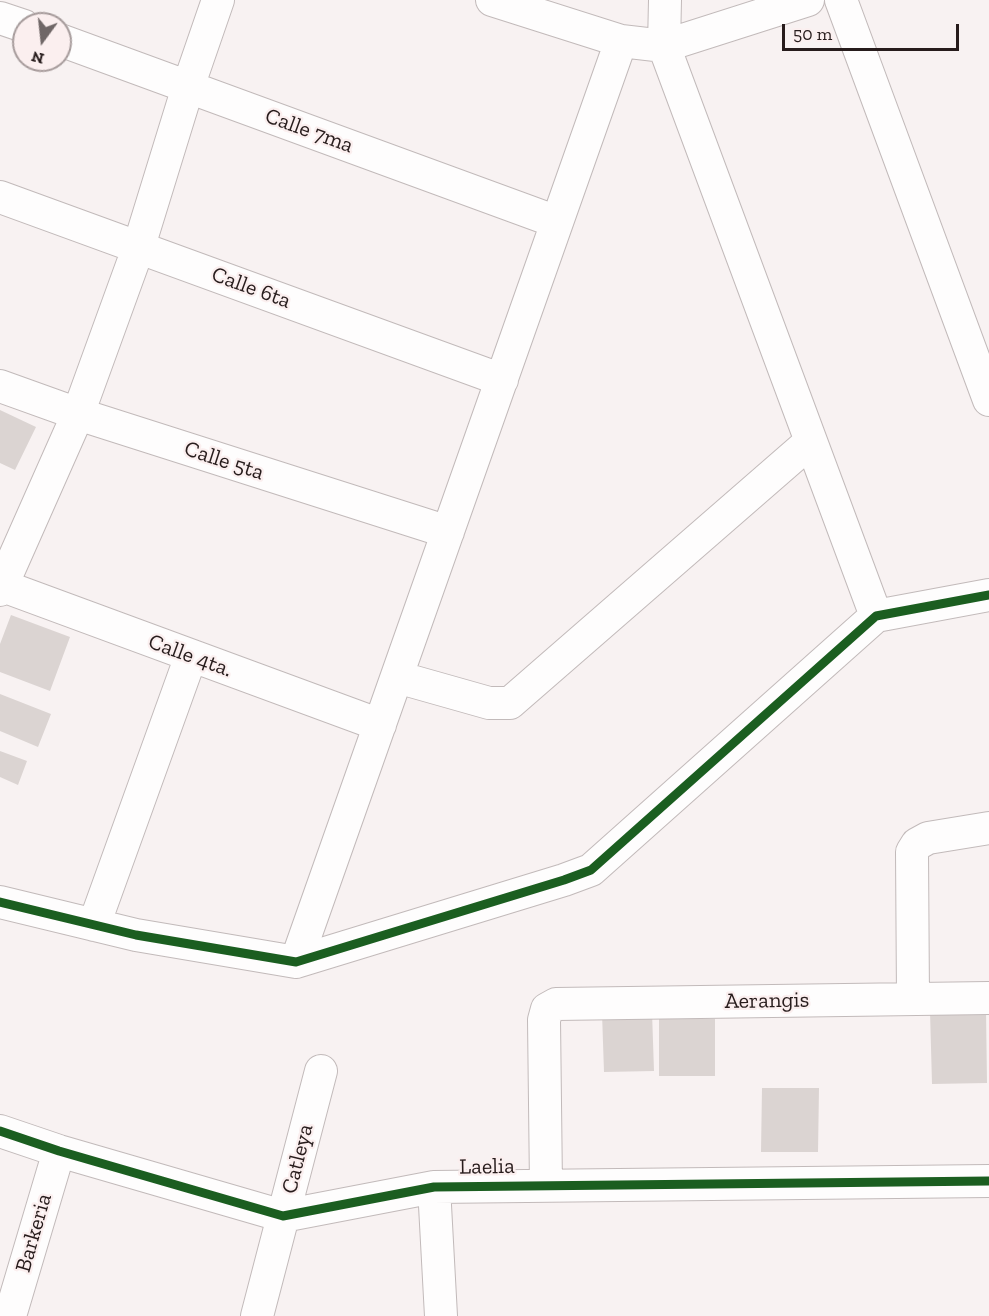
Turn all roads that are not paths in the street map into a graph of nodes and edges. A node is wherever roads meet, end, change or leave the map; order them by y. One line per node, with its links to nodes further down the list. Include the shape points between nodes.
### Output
1 (218, 0): 9 (street)
2 (492, 0): 6 (street)
3 (665, 0): 8 (street)
4 (808, 0): 8 (street)
5 (841, 0): 15 (street)
6 (621, 41): 8 (street); 11 (street)
7 (72, 44): 9 (street, Calle 7ma)
8 (664, 46): 17 (street)
9 (188, 87): 11 (street, Calle 7ma); 12 (street)
10 (0, 197): 12 (street, Calle 6ta)
11 (557, 222): 13 (street)
12 (139, 246): 13 (street, Calle 6ta); 16 (street)
13 (502, 380): 18 (street)
14 (0, 386): 16 (street, Calle 5ta)
15 (989, 400)
16 (78, 414): 18 (street, Calle 5ta); 19 (street)
17 (810, 442): 21 (street); 23 (street, via 510,703 489,704)
18 (448, 532): 23 (street)
19 (0, 587): 22 (street, Calle 4ta.)
20 (989, 595): 21 (street)
21 (876, 616): 28 (street, via 591,870)
22 (191, 656): 24 (street, Calle 4ta.); 27 (street)
23 (397, 677): 24 (street)
24 (380, 725): 28 (street)
25 (989, 828): 30 (street, via 928,838 912,852)
26 (0, 902): 27 (street)
27 (94, 925): 28 (street)
28 (296, 962)
29 (989, 998): 30 (street, Aerangis)
30 (913, 999): 35 (street, Aerangis, via 556,1004 547,1010 544,1020)
31 (321, 1071): 37 (street, Catleya)
32 (0, 1131): 33 (street, Laelia)
33 (58, 1151): 37 (street, Laelia); 38 (street, Barkeria)
34 (989, 1181): 35 (street, Laelia)
35 (546, 1186): 36 (street, Laelia)
36 (434, 1187): 37 (street, Laelia); 40 (street)
37 (283, 1216): 39 (street, Catleya)
38 (10, 1316)
39 (257, 1316)
40 (441, 1316)

